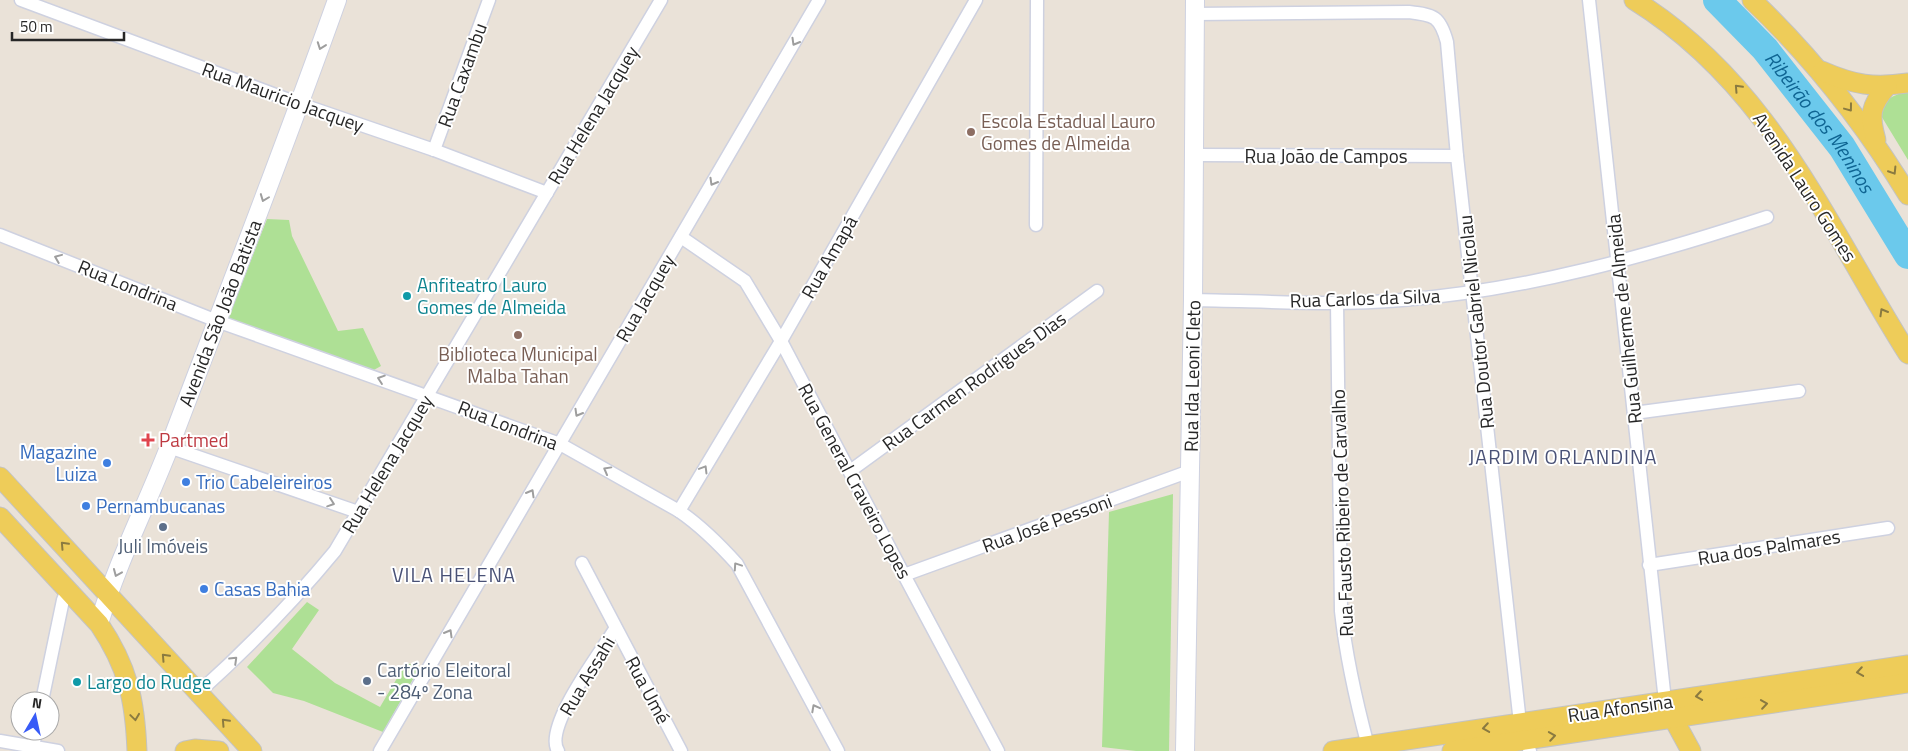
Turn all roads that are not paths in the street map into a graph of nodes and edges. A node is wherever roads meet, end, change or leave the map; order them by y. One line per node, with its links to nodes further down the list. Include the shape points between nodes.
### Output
1 (21, 0): 15 (street, Rua Mauricio Jacquey)
2 (337, 0): 15 (street, Avenida São João Batista, one-way to 15)
3 (489, 0): 17 (street, Rua Caxambu)
4 (661, 0): 20 (street, Rua Helena Jacquey)
5 (819, 0): 25 (street, Rua Jacquey, one-way to 25)
6 (976, 0): 32 (street, Rua Amapá)
7 (1589, 0): 26 (street, Rua Guilherme de Almeida)
8 (1634, 0): 33 (main road, Avenida Lauro Gomes, one-way to 8, via 1800,172 1746,97 1704,53 1661,17)
9 (1752, 0): 12 (main road)
10 (1035, 2): 23 (street)
11 (1195, 7): 18 (street, Rua Ida Leoni Cleto); 19 (street, Rua Doutor Gabriel Nicolau, via 1432,15 1438,19 1447,42)
12 (1819, 70): 14 (main road, via 1856,84); 16 (main road, one-way to 16)
13 (1908, 83): 14 (main road)
14 (1887, 86): 16 (main road, via 1878,97 1872,115)
15 (300, 104): 17 (street, Rua Mauricio Jacquey); 31 (street, Avenida São João Batista, one-way to 31)
16 (1879, 147): 21 (main road, one-way to 21)
17 (434, 150): 20 (street, Rua Mauricio Jacquey)
18 (1194, 156): 19 (street, Rua João de Campos); 29 (street, Rua Ida Leoni Cleto)
19 (1457, 156): 28 (street, Rua Doutor Gabriel Nicolau)
20 (547, 192): 35 (street, Rua Helena Jacquey)
21 (1908, 195)
22 (1767, 217): 26 (street, Rua Carlos da Silva)
23 (1036, 225)
24 (0, 235): 31 (street, Rua Londrina, one-way to 24)
25 (680, 237): 32 (street, Rua General Craveiro Lopes, via 745,281); 37 (street, Rua Jacquey, one-way to 37)
26 (1617, 262): 28 (street, Rua Carlos da Silva); 36 (street, Rua Guilherme de Almeida)
27 (1097, 291): 39 (street, Rua Carmen Rodrigues Dias)
28 (1473, 292): 30 (street, Rua Carlos da Silva, via 1401,300); 58 (street, Rua Doutor Gabriel Nicolau)
29 (1193, 300): 30 (street, Rua Carlos da Silva); 40 (street, Rua Ida Leoni Cleto)
30 (1337, 302): 62 (street, Rua Fausto Ribeiro de Carvalho, via 1341,611 1352,685)
31 (217, 321): 35 (street, Rua Londrina, one-way to 31); 38 (street, Avenida São João Batista)
32 (781, 341): 39 (street, Rua General Craveiro Lopes); 42 (street, Rua Amapá, one-way to 32)
33 (1908, 354)
34 (1799, 391): 36 (street)
35 (427, 395): 37 (street, Rua Londrina); 43 (street, Rua Helena Jacquey)
36 (1634, 413): 47 (street, Rua Guilherme de Almeida)
37 (560, 444): 42 (street, Rua Londrina, one-way to 37); 68 (street, Rua Jacquey, one-way to 37)
38 (169, 447): 43 (street, one-way to 43); 50 (street, Avenida São João Batista, one-way to 50)
39 (850, 471): 48 (street, Rua General Craveiro Lopes)
40 (1190, 471): 48 (street, Rua José Pessoni); 73 (street, Rua Ida Leoni Cleto)
41 (0, 477): 50 (main road, one-way to 41)
42 (679, 511): 71 (street, Rua Londrina, one-way to 42, via 737,564 695,522)
43 (358, 512): 56 (street, Rua Helena Jacquey, one-way to 43, via 235,660 316,574 335,551)
44 (0, 517): 49 (main road)
45 (1888, 528): 47 (street, Rua dos Palmares)
46 (582, 563): 52 (street, Rua Umé)
47 (1649, 565): 57 (street, Rua Guilherme de Almeida)
48 (904, 575): 72 (street, Rua General Craveiro Lopes)
49 (67, 590): 51 (main road); 55 (street)
50 (108, 594): 51 (street, Avenida São João Batista); 56 (main road, one-way to 50)
51 (99, 624): 64 (main road, one-way to 64, via 119,657 130,686)
52 (615, 629): 69 (street, Rua Assahi, via 563,711 556,729); 70 (street, Rua Umé)
53 (1908, 665): 57 (main road, Rua Afonsina, one-way to 57)
54 (1908, 683): 57 (main road, Rua Afonsina, one-way to 54)
55 (44, 691)
56 (198, 693): 67 (main road, one-way to 56)
57 (1669, 710): 58 (main road, Rua Afonsina); 76 (main road, Rua Guilherme de Almeida)
58 (1525, 738): 62 (main road, Rua Afonsina, one-way to 62); 75 (main road, Rua Afonsina)
59 (0, 741): 61 (street)
60 (34, 741): 61 (street)
61 (33, 747): 63 (street)
62 (1369, 748): 74 (main road, Rua Afonsina)
63 (58, 751)
64 (137, 751)
65 (185, 751): 66 (main road)
66 (219, 751)
67 (252, 751)
68 (380, 751)
69 (558, 751)
70 (681, 751)
71 (838, 751)
72 (998, 751)
73 (1185, 751)
74 (1332, 751)
75 (1452, 751)
76 (1691, 751)

